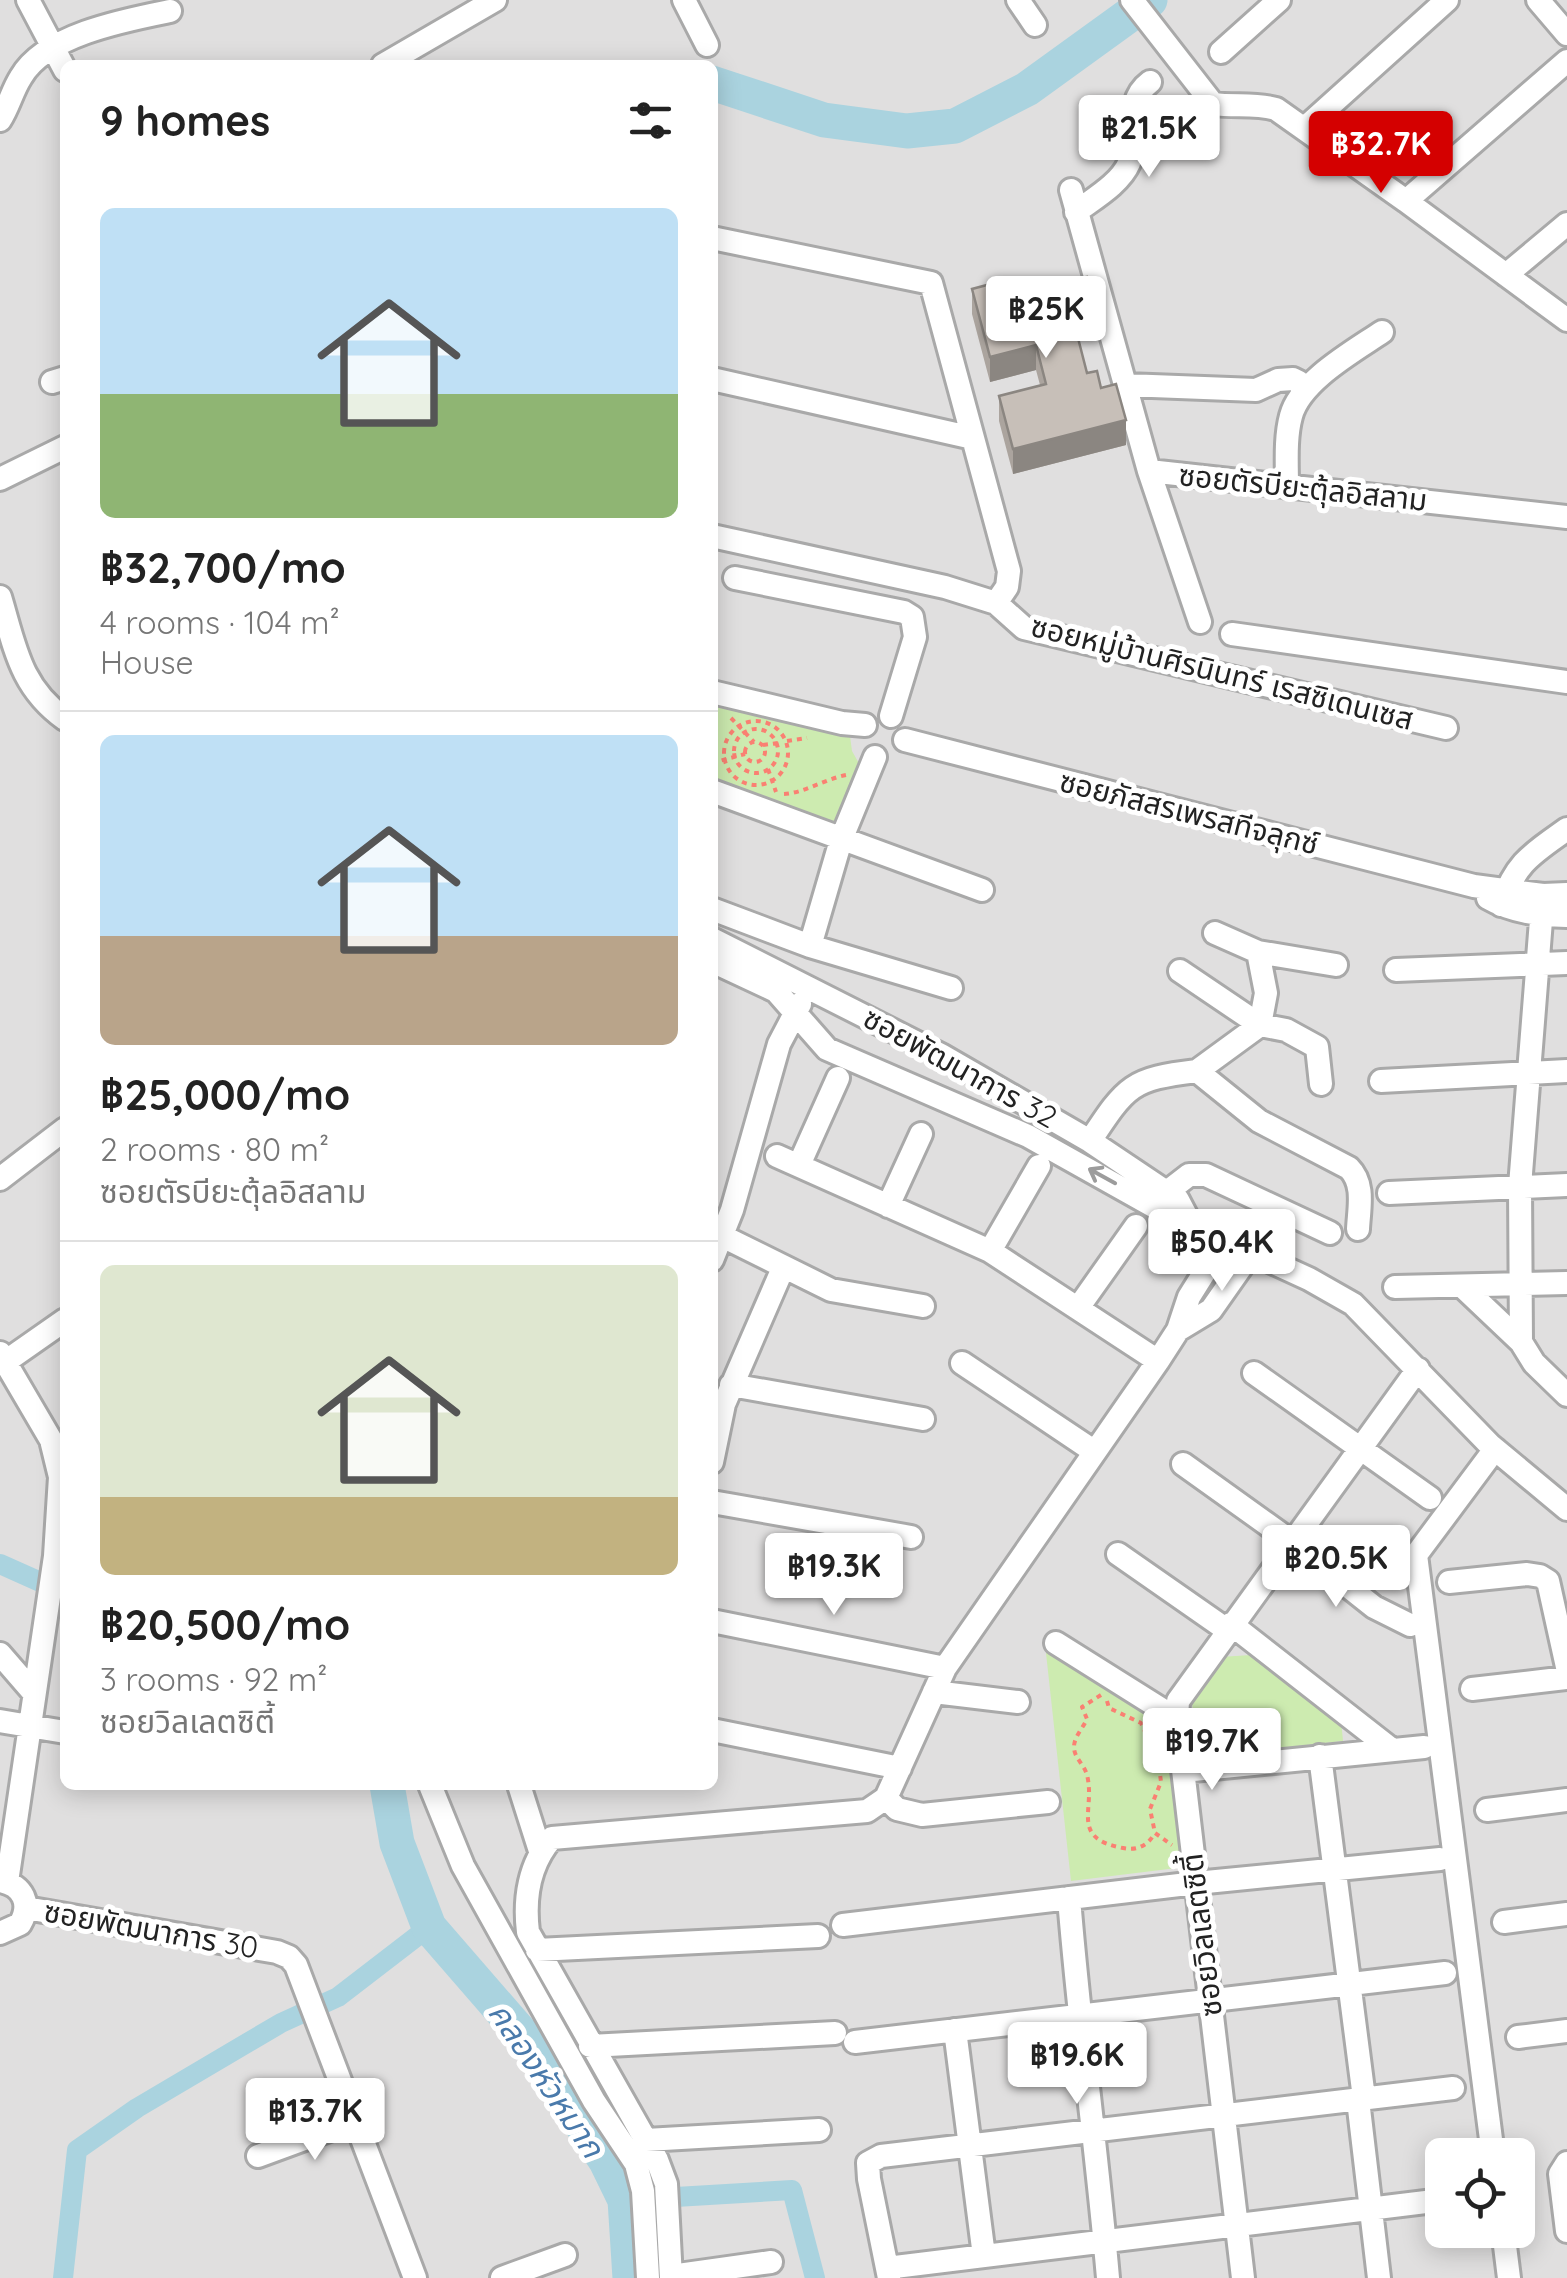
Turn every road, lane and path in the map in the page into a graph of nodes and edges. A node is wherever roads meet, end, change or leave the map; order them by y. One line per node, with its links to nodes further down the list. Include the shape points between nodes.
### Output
1 (28, 0): 13 (street)
2 (495, 0): 15 (street)
3 (684, 0): 12 (street)
4 (1018, 0): 10 (street)
5 (1132, 0): 20 (street, via 1213,104 1259,104)
6 (1279, 0): 14 (street)
7 (1448, 0): 20 (street)
8 (1538, 0): 11 (street)
9 (170, 11): 13 (street, via 100,27)
10 (1035, 25)
11 (1567, 34)
12 (708, 45)
13 (53, 49): 16 (street); 19 (street, via 20,78)
14 (1221, 52)
15 (393, 60)
16 (60, 61)
17 (1567, 61): 21 (street)
18 (1150, 82): 28 (street, ซอยตัรบียะตุ้ลอิสลาม, via 1137,95 1128,164 1111,184 1074,201 1088,286)
19 (0, 120)
20 (1306, 127): 21 (street)
21 (1406, 201): 24 (street)
22 (1567, 224): 24 (street)
23 (718, 239): 30 (street, via 931,283)
24 (1506, 275): 25 (street)
25 (1567, 320)
26 (1382, 332): 29 (street)
27 (718, 380): 30 (street)
28 (1126, 385): 29 (street, via 1256,390 1292,379); 32 (street, ซอยตัรบียะตุ้ลอิสลาม)
29 (1304, 392): 34 (street, via 1291,413)
30 (973, 438): 39 (street, via 1009,571)
31 (60, 449): 33 (street)
32 (1149, 470): 34 (street, ซอยตัรบียะตุ้ลอิสลาม); 40 (street)
33 (0, 479)
34 (1287, 487): 35 (street, ซอยตัรบียะตุ้ลอิสลาม)
35 (1567, 517)
36 (718, 537): 39 (street, ซอยหมู่บ้านศิรนินทร์ เรสซิเดนเซส)
37 (735, 578): 46 (street, via 912,616 915,637)
38 (0, 597): 45 (street, via 22,670)
39 (996, 603): 49 (street, ซอยหมู่บ้านศิรนินทร์ เรสซิเดนเซส, via 1024,628)
40 (1200, 622)
41 (1232, 634): 42 (street)
42 (1567, 682)
43 (718, 693): 47 (street)
44 (726, 714): 48 (path)
45 (59, 715)
46 (891, 716): 47 (street); 51 (street)
47 (865, 724): 57 (street)
48 (741, 725): 50 (path); 56 (path, via 728,736); 59 (path, via 765,722 782,734 788,754)
49 (1446, 728)
50 (746, 732): 52 (path); 54 (path); 58 (path, via 762,730 773,739 778,752)
51 (905, 740): 57 (street, via 894,755); 65 (street, ซอยภัสสรเพรสทีจลุกซ์)
52 (754, 742): 53 (path); 53 (path, via 764,757 752,761)
53 (746, 754): 54 (path)
54 (734, 755): 56 (path); 58 (path, via 747,771)
55 (718, 762): 56 (path)
56 (725, 762): 59 (path, via 741,781)
57 (871, 765): 59 (path, via 792,794 778,794); 62 (street)
58 (768, 769): 59 (path)
59 (770, 781)
60 (718, 793): 62 (street)
61 (1567, 829): 65 (street, via 1525,858)
62 (841, 840): 63 (street); 71 (street)
63 (982, 890)
64 (1567, 894): 66 (street, ซอยภัสสรเพรสทีจลุกซ์)
65 (1504, 896): 66 (street, ซอยภัสสรเพรสทีจลุกซ์)
66 (1542, 905): 68 (street, ซอยภัสสรเพรสทีจลุกซ์); 74 (street)
67 (718, 911): 71 (street)
68 (1567, 916)
69 (1215, 933): 72 (street)
70 (718, 942): 79 (street, ซอยพัฒนาการ 32)
71 (810, 946): 80 (street)
72 (1258, 952): 76 (street); 82 (street, via 1266,993)
73 (1567, 963): 74 (street)
74 (1538, 964): 77 (street); 85 (street)
75 (718, 965): 81 (street, ซอยพัฒนาการ 32, via 776,991)
76 (1336, 966)
77 (1396, 970)
78 (1180, 971): 82 (street)
79 (809, 986): 81 (street); 91 (street, ซอยพัฒนาการ 32)
80 (950, 988)
81 (796, 1013): 99 (street); 100 (street, ซอยพัฒนาการ 32, one-way to 81, via 1028,1136 827,1049)
82 (1260, 1025): 83 (street); 88 (street, via 1316,1047)
83 (1197, 1071): 91 (street, via 1137,1082); 102 (street, via 1259,1121 1349,1168 1360,1188)
84 (1567, 1071): 85 (street)
85 (1530, 1073): 87 (street); 95 (street)
86 (838, 1078): 98 (street, via 788,1161)
87 (1381, 1081)
88 (1322, 1084)
89 (60, 1134): 93 (street)
90 (921, 1134): 98 (street)
91 (1090, 1141): 96 (street, ซอยพัฒนาการ 32)
92 (1039, 1166): 107 (street)
93 (0, 1179)
94 (1567, 1185): 95 (street)
95 (1520, 1186): 97 (street); 111 (street)
96 (1167, 1192): 100 (street, ซอยพัฒนาการ 32); 103 (street, via 1188,1175 1206,1175)
97 (1389, 1193)
98 (888, 1206): 107 (street)
99 (722, 1207): 104 (street)
100 (1188, 1221): 105 (street, ซอยพัฒนาการ 32)
101 (1136, 1226): 115 (street)
102 (1358, 1229)
103 (1330, 1233)
104 (722, 1236): 106 (street); 109 (street)
105 (1224, 1241): 108 (street, ซอยพัฒนาการ 32); 117 (street, via 1189,1297)
106 (718, 1246)
107 (990, 1251): 115 (street)
108 (1251, 1253): 117 (street, via 1210,1310); 122 (street, ซอยพัฒนาการ 32, via 1353,1304)
109 (783, 1268): 114 (street, via 830,1290); 124 (street)
110 (1567, 1283): 111 (street)
111 (1522, 1284): 113 (street); 118 (street)
112 (1395, 1287): 113 (street)
113 (1463, 1287): 118 (street)
114 (923, 1306)
115 (1078, 1308): 120 (street)
116 (60, 1323): 119 (street)
117 (1178, 1330): 120 (street)
118 (1521, 1342): 125 (street)
119 (2, 1358): 148 (street, via 51,1440 60,1477)
120 (1158, 1361): 130 (street)
121 (962, 1363): 130 (street)
122 (1418, 1369): 128 (street, ซอยวิลเลตซิตี้); 129 (street, ซอยพัฒนาการ 32)
123 (1254, 1373): 128 (street)
124 (731, 1385): 126 (street); 127 (street)
125 (1567, 1395)
126 (923, 1419)
127 (718, 1430)
128 (1360, 1449): 132 (street); 136 (street, ซอยวิลเลตซิตี้)
129 (1495, 1449): 134 (street, ซอยพัฒนาการ 32); 196 (street, via 1416,1555)
130 (1095, 1452): 145 (street)
131 (1183, 1464): 136 (street)
132 (1430, 1498)
133 (718, 1503): 135 (street)
134 (1567, 1509)
135 (911, 1537)
136 (1292, 1542): 140 (street, via 1374,1607); 141 (street, ซอยวิลเลตซิตี้)
137 (1118, 1554): 141 (street)
138 (1450, 1582): 144 (street, via 1528,1574 1548,1581)
139 (718, 1621): 145 (street)
140 (1410, 1625)
141 (1229, 1627): 151 (street, ซอยวิลเลตซิตี้, via 1184,1690); 157 (street)
142 (1056, 1643): 151 (street)
143 (0, 1654): 148 (street)
144 (1567, 1667)
145 (945, 1668): 149 (street)
146 (1567, 1678): 147 (street)
147 (1472, 1689)
148 (33, 1692): 153 (street)
149 (934, 1692): 150 (street); 159 (street)
150 (1018, 1702)
151 (1177, 1720): 160 (street, ซอยวิลเลตซิตี้)
152 (0, 1721): 153 (street)
153 (28, 1726): 154 (street); 167 (street)
154 (60, 1731)
155 (718, 1731): 159 (street)
156 (1424, 1748): 157 (street)
157 (1391, 1749): 158 (street)
158 (1320, 1756): 160 (street); 171 (street)
159 (900, 1768): 163 (street)
160 (1183, 1771): 172 (street, ซอยวิลเลตซิตี้)
161 (432, 1790): 211 (street, via 463,1866 636,2164)
162 (521, 1790): 169 (street)
163 (886, 1798): 165 (street, via 896,1809 922,1815); 169 (street, via 867,1810 552,1838)
164 (1567, 1800): 166 (street)
165 (1048, 1802)
166 (1487, 1810)
167 (7, 1816): 173 (street)
168 (1155, 1833): 168 (path, via 1136,1850 1122,1848 1094,1836 1087,1823 1087,1774 1074,1740 1087,1719 1082,1706 1098,1694 1109,1708 1140,1723 1147,1736 1161,1782 1150,1809); 172 (path, via 1180,1850)
169 (540, 1851): 181 (street, via 525,1908)
170 (1440, 1858): 171 (street)
171 (1335, 1869): 172 (street); 183 (street)
172 (1195, 1874): 174 (street); 184 (street, ซอยวิลเลตซิตี้)
173 (4, 1882): 175 (street, via 21,1892)
174 (1069, 1898): 178 (street); 185 (street)
175 (26, 1908): 179 (street, via 20,1924); 193 (street, ซอยพัฒนาการ 30, via 289,1957)
176 (1567, 1914): 177 (street)
177 (1504, 1922)
178 (844, 1925)
179 (0, 1933)
180 (818, 1936): 181 (street)
181 (537, 1950): 189 (street)
182 (1445, 1973): 183 (street)
183 (1350, 1984): 184 (street); 191 (street)
184 (1210, 2000): 185 (street); 192 (street, ซอยวิลเลตซิตี้)
185 (1078, 2016): 186 (street); 195 (street)
186 (955, 2030): 189 (street); 198 (street)
187 (1567, 2032): 188 (street)
188 (1518, 2037)
189 (590, 2046): 197 (street)
190 (1453, 2088): 191 (street)
191 (1361, 2099): 192 (street); 202 (street)
192 (1224, 2116): 195 (street); 203 (street, ซอยวิลเลตซิตี้)
193 (356, 2120): 199 (street); 212 (street, ซอยพัฒนาการ 30)
194 (820, 2130): 197 (street)
195 (1094, 2131): 198 (street); 205 (street)
196 (1491, 2138)
197 (646, 2140): 211 (street, via 666,2184)
198 (970, 2146): 208 (street); 210 (street, via 868,2163)
199 (258, 2156)
200 (1567, 2162): 204 (street, via 1560,2174)
201 (1425, 2202): 202 (street)
202 (1370, 2209): 203 (street); 217 (street)
203 (1237, 2226): 205 (street); 216 (street, ซอยวิลเลตซิตี้)
204 (1567, 2231)
205 (1105, 2242): 208 (street); 215 (street)
206 (1505, 2248): 218 (street)
207 (565, 2255): 213 (street)
208 (993, 2255): 210 (street); 214 (street)
209 (771, 2262): 211 (street)
210 (888, 2273)
211 (663, 2277)
212 (415, 2278)
213 (502, 2278)
214 (1006, 2278)
215 (1108, 2278)
216 (1243, 2278)
217 (1379, 2278)
218 (1509, 2278)

